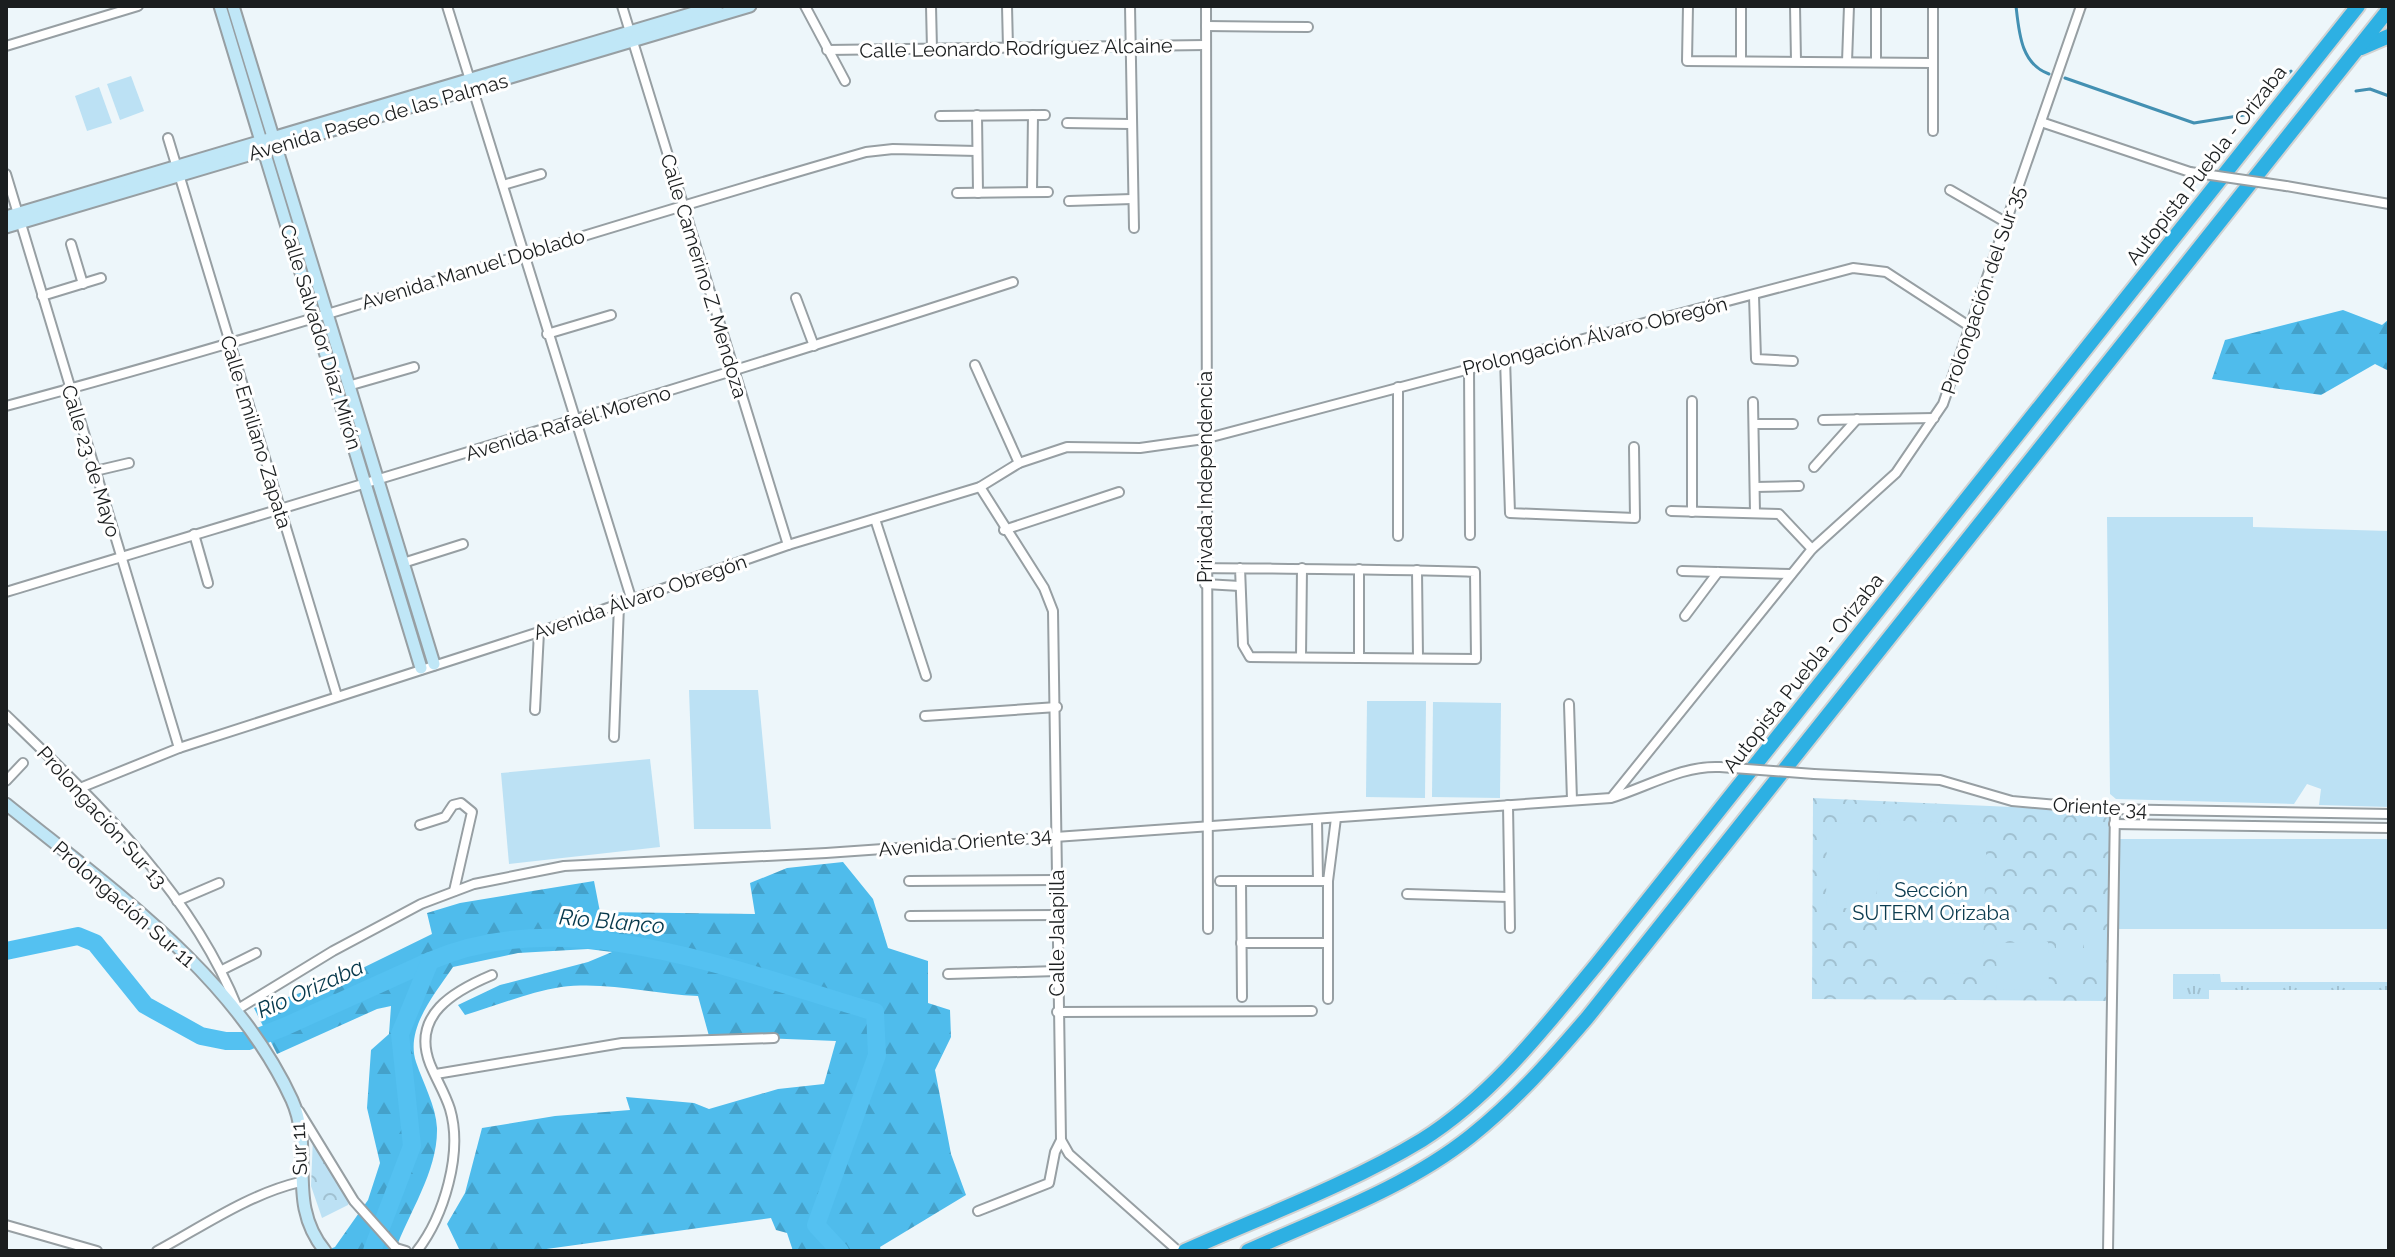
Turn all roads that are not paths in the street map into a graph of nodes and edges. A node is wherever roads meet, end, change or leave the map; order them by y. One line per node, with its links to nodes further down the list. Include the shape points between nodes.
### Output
1 (220, 6): 49 (street, Calle Salvador Díaz Mirón)
2 (233, 6): 49 (street, Calle Salvador Díaz Mirón)
3 (447, 6): 39 (street)
4 (622, 6): 25 (street, Calle Camerino Z. Mendoza)
5 (717, 6): 25 (street, Avenida Paseo de las Palmas)
6 (750, 6): 25 (street, Avenida Paseo de las Palmas)
7 (805, 6): 32 (street)
8 (931, 6): 30 (street)
9 (1007, 6): 29 (street)
10 (1130, 6): 28 (street)
11 (1206, 6): 22 (street, Privada Independencia)
12 (1688, 6): 33 (street, via 1687,61)
13 (1741, 6): 33 (street)
14 (1795, 6): 34 (street)
15 (1849, 6): 35 (street)
16 (1876, 6): 36 (street)
17 (1933, 6): 37 (street)
18 (2081, 6): 44 (street, Prolongación del Sur 35)
19 (2358, 6): 218 (highway, Autopista Puebla - Orizaba, via 1597,964 1513,1062 1422,1139 1364,1171)
20 (133, 7): 27 (street)
21 (2389, 9): 31 (highway)
22 (1206, 26): 23 (street); 26 (street, Privada Independencia)
23 (1308, 27)
24 (2389, 36): 31 (highway)
25 (632, 37): 39 (street, Avenida Paseo de las Palmas); 63 (street, Calle Camerino Z. Mendoza)
26 (1206, 45): 28 (street, Calle Leonardo Rodríguez Alcaine); 100 (street, Privada Independencia)
27 (6, 46)
28 (1130, 47): 29 (street, Calle Leonardo Rodríguez Alcaine); 46 (street)
29 (1008, 48): 30 (street, Calle Leonardo Rodríguez Alcaine)
30 (932, 49): 32 (street, Calle Leonardo Rodríguez Alcaine)
31 (2357, 49): 219 (highway, via 1542,1070 1489,1121 1437,1160 1395,1185)
32 (827, 50): 38 (street)
33 (1741, 61): 34 (street)
34 (1796, 61): 35 (street)
35 (1847, 62): 36 (street)
36 (1876, 62): 37 (street)
37 (1932, 63): 47 (street)
38 (845, 81)
39 (471, 85): 49 (street, Avenida Paseo de las Palmas); 54 (street)
40 (977, 115): 41 (street); 43 (street); 50 (street)
41 (1033, 115): 42 (street); 56 (street)
42 (1045, 115)
43 (940, 116)
44 (2041, 122): 62 (street, bridge, via 2190,172); 65 (street, Prolongación del Sur 35)
45 (1067, 123): 46 (street)
46 (1130, 124): 60 (street)
47 (1933, 131)
48 (168, 138): 51 (street, Calle Emiliano Zapata)
49 (269, 145): 51 (street, Avenida Paseo de las Palmas); 77 (street, Calle Salvador Díaz Mirón)
50 (977, 151): 59 (street); 63 (street, Avenida Manuel Doblado, via 878,150)
51 (179, 172): 64 (street, Avenida Paseo de las Palmas); 80 (street, Calle Emiliano Zapata)
52 (6, 174): 64 (street, Calle 23 de Mayo)
53 (541, 174): 54 (street)
54 (503, 185): 69 (street)
55 (1950, 190): 65 (street)
56 (1032, 191): 57 (street); 59 (street)
57 (1048, 192)
58 (957, 193): 59 (street)
59 (978, 193)
60 (1132, 199): 61 (street); 67 (street)
61 (1069, 201)
62 (2389, 204)
63 (682, 205): 69 (street, Avenida Manuel Doblado); 87 (street, Calle Camerino Z. Mendoza)
64 (15, 218): 66 (street, Avenida Paseo de las Palmas); 73 (street, Calle 23 de Mayo)
65 (2007, 223): 78 (street, Prolongación del Sur 35)
66 (6, 227)
67 (1134, 228)
68 (71, 244): 72 (street)
69 (523, 254): 77 (street, Avenida Manuel Doblado); 79 (street)
70 (101, 278): 72 (street)
71 (1013, 282): 81 (street, Avenida Rafaél Moreno)
72 (83, 284): 73 (street)
73 (42, 296): 90 (street, Calle 23 de Mayo)
74 (1754, 296): 78 (street, Prolongación Álvaro Obregón, via 1870,268 1886,272); 82 (street, Prolongación Álvaro Obregón); 83 (street, via 1756,359)
75 (796, 298): 81 (street)
76 (611, 315): 79 (street)
77 (320, 316): 80 (street, Avenida Manuel Doblado); 88 (street, Calle Salvador Díaz Mirón); 106 (street, Calle Salvador Díaz Mirón)
78 (1972, 328): 94 (street, Prolongación del Sur 35)
79 (547, 334): 96 (street)
80 (228, 342): 90 (street, Avenida Manuel Doblado); 111 (street, Calle Emiliano Zapata)
81 (814, 346): 87 (street, Avenida Rafaél Moreno)
82 (1505, 359): 86 (street, Prolongación Álvaro Obregón); 101 (street, via 1510,513 1635,518)
83 (1793, 361)
84 (975, 365): 103 (street)
85 (414, 367): 88 (street)
86 (1469, 368): 89 (street, Prolongación Álvaro Obregón); 118 (street)
87 (733, 372): 96 (street, Avenida Rafaél Moreno); 121 (street, Calle Camerino Z. Mendoza)
88 (348, 386): 106 (street, Calle Salvador Díaz Mirón)
89 (1398, 387): 100 (street, Prolongación Álvaro Obregón); 119 (street)
90 (69, 389): 93 (street, Avenida Manuel Doblado); 105 (street, Calle 23 de Mayo)
91 (1692, 401): 113 (street)
92 (1753, 402): 98 (street)
93 (6, 406)
94 (1934, 418): 95 (street); 122 (street, Prolongación del Sur 35, via 1896,473)
95 (1857, 419): 97 (street); 104 (street)
96 (575, 420): 106 (street, Avenida Rafaél Moreno); 137 (street)
97 (1823, 420)
98 (1754, 424): 99 (street); 109 (street)
99 (1793, 424)
100 (1204, 439): 103 (street, Avenida Álvaro Obregón, via 1140,448 1080,445); 125 (street, Privada Independencia)
101 (1634, 447)
102 (129, 463): 105 (street)
103 (1019, 463): 108 (street, Avenida Álvaro Obregón)
104 (1814, 467)
105 (95, 471): 123 (street, Calle 23 de Mayo)
106 (372, 483): 111 (street, Avenida Rafaél Moreno); 124 (street, Calle Salvador Díaz Mirón); 145 (street, Calle Salvador Díaz Mirón)
107 (1799, 486): 109 (street)
108 (980, 487): 115 (street, Avenida Álvaro Obregón); 116 (street, Calle Jalapilla)
109 (1755, 487): 114 (street)
110 (1119, 492): 116 (street)
111 (280, 511): 117 (street, Avenida Rafaél Moreno); 147 (street, Calle Emiliano Zapata)
112 (1671, 511): 113 (street)
113 (1692, 512): 114 (street)
114 (1755, 512): 122 (street, via 1779,514)
115 (875, 519): 121 (street, Avenida Álvaro Obregón); 146 (street)
116 (1004, 530): 149 (street, Calle Jalapilla, via 1051,601)
117 (194, 534): 123 (street, Avenida Rafaél Moreno); 133 (street)
118 (1470, 535)
119 (1398, 536)
120 (463, 544): 124 (street)
121 (788, 545): 137 (street, Avenida Álvaro Obregón)
122 (1812, 549): 132 (street, Prolongación del Sur 35)
123 (119, 555): 136 (street, Avenida Rafaél Moreno); 154 (street, Calle 23 de Mayo)
124 (403, 563): 144 (street, Calle Salvador Díaz Mirón)
125 (1205, 568): 126 (street); 134 (street, Privada Independencia)
126 (1240, 568): 127 (street); 135 (street)
127 (1302, 568): 128 (street); 141 (street)
128 (1359, 569): 129 (street); 142 (street)
129 (1417, 570): 143 (street); 143 (street, via 1475,572 1476,659)
130 (1682, 571): 131 (street)
131 (1718, 572): 132 (street); 139 (street)
132 (1791, 574): 159 (street, Prolongación del Sur 35)
133 (208, 583)
134 (1205, 584): 135 (street); 175 (street, Privada Independencia)
135 (1240, 586): 141 (street, via 1245,652 1250,657)
136 (6, 592)
137 (632, 601): 138 (street, Avenida Álvaro Obregón)
138 (619, 605): 140 (street, Avenida Álvaro Obregón); 153 (street)
139 (1685, 616)
140 (539, 632): 144 (street, Avenida Álvaro Obregón); 150 (street)
141 (1301, 657): 142 (street)
142 (1359, 657): 143 (street)
143 (1418, 658)
144 (434, 664): 145 (street, Avenida Álvaro Obregón)
145 (421, 668): 147 (street, Avenida Álvaro Obregón)
146 (926, 676)
147 (337, 696): 154 (street, Avenida Álvaro Obregón)
148 (1569, 704): 160 (street)
149 (1057, 707): 152 (street); 177 (street, Calle Jalapilla)
150 (535, 710)
151 (6, 715): 158 (street, Prolongación Sur 13)
152 (925, 716)
153 (614, 737)
154 (179, 748): 158 (street, Avenida Álvaro Obregón)
155 (23, 763): 157 (street)
156 (1720, 767): 159 (street, Avenida Oriente 34, via 1691,768); 163 (street, Oriente 34, bridge, via 1940,780 2012,801)
157 (6, 781)
158 (80, 788): 188 (street, Prolongación Sur 13)
159 (1611, 798): 160 (street, Avenida Oriente 34)
160 (1572, 800): 162 (street, Avenida Oriente 34)
161 (6, 804): 202 (street, Prolongación Sur 11, via 177,948)
162 (1508, 805): 168 (street, Avenida Oriente 34); 187 (street)
163 (2115, 809): 164 (street, Oriente 34); 170 (street)
164 (2176, 810): 165 (street, Oriente 34); 172 (street)
165 (2246, 811): 166 (street, Oriente 34); 173 (street)
166 (2275, 811): 167 (street, Oriente 34); 174 (street)
167 (2389, 814)
168 (1336, 818): 169 (street, Avenida Oriente 34); 183 (street)
169 (1317, 819): 175 (street, Avenida Oriente 34); 182 (street)
170 (2114, 824): 172 (street); 220 (street)
171 (420, 825): 185 (street, via 445,817 461,803 472,812)
172 (2175, 825): 173 (street)
173 (2246, 826): 174 (street)
174 (2274, 826): 176 (street)
175 (1207, 827): 177 (street, Avenida Oriente 34); 192 (street, Privada Independencia)
176 (2389, 828)
177 (1057, 834): 178 (street, Calle Jalapilla); 185 (street, Avenida Oriente 34, via 826,853 610,862)
178 (1056, 880): 179 (street); 189 (street, Calle Jalapilla)
179 (909, 881)
180 (1220, 881): 181 (street)
181 (1241, 881): 182 (street); 193 (street)
182 (1318, 881): 183 (street)
183 (1328, 881): 194 (street)
184 (219, 883): 188 (street)
185 (454, 891): 202 (street, Avenida Oriente 34, via 333,951)
186 (1407, 894): 187 (street)
187 (1509, 897): 191 (street)
188 (177, 901): 196 (street, Prolongación Sur 13)
189 (1057, 915): 190 (street); 197 (street, Calle Jalapilla)
190 (910, 916)
191 (1510, 928)
192 (1208, 929)
193 (1241, 943): 194 (street); 200 (street)
194 (1328, 943): 201 (street)
195 (256, 953): 196 (street)
196 (222, 970): 202 (street, Prolongación Sur 13)
197 (1057, 971): 198 (street); 204 (street, Calle Jalapilla)
198 (948, 974)
199 (492, 975): 206 (street, via 444,999 431,1015 426,1051)
200 (1242, 997)
201 (1328, 999)
202 (238, 1009): 207 (street, Sur 11)
203 (1312, 1011): 204 (street)
204 (1057, 1012): 208 (street, Calle Jalapilla)
205 (774, 1038): 206 (street, via 622,1043)
206 (436, 1074): 216 (street, via 451,1112 452,1164 432,1227)
207 (293, 1103): 209 (street, Sur 11, via 301,1127); 212 (street, via 363,1213)
208 (1061, 1140): 210 (street, Calle Jalapilla, via 1049,1183); 217 (street, via 1069,1154)
209 (300, 1182): 214 (street, via 251,1200); 215 (street, Sur 11, via 303,1205)
210 (978, 1211)
211 (6, 1225): 213 (street)
212 (398, 1249)
213 (97, 1251)
214 (157, 1251)
215 (325, 1251)
216 (417, 1251)
217 (1178, 1251)
218 (1185, 1251)
219 (1248, 1251)
220 (2108, 1251)

